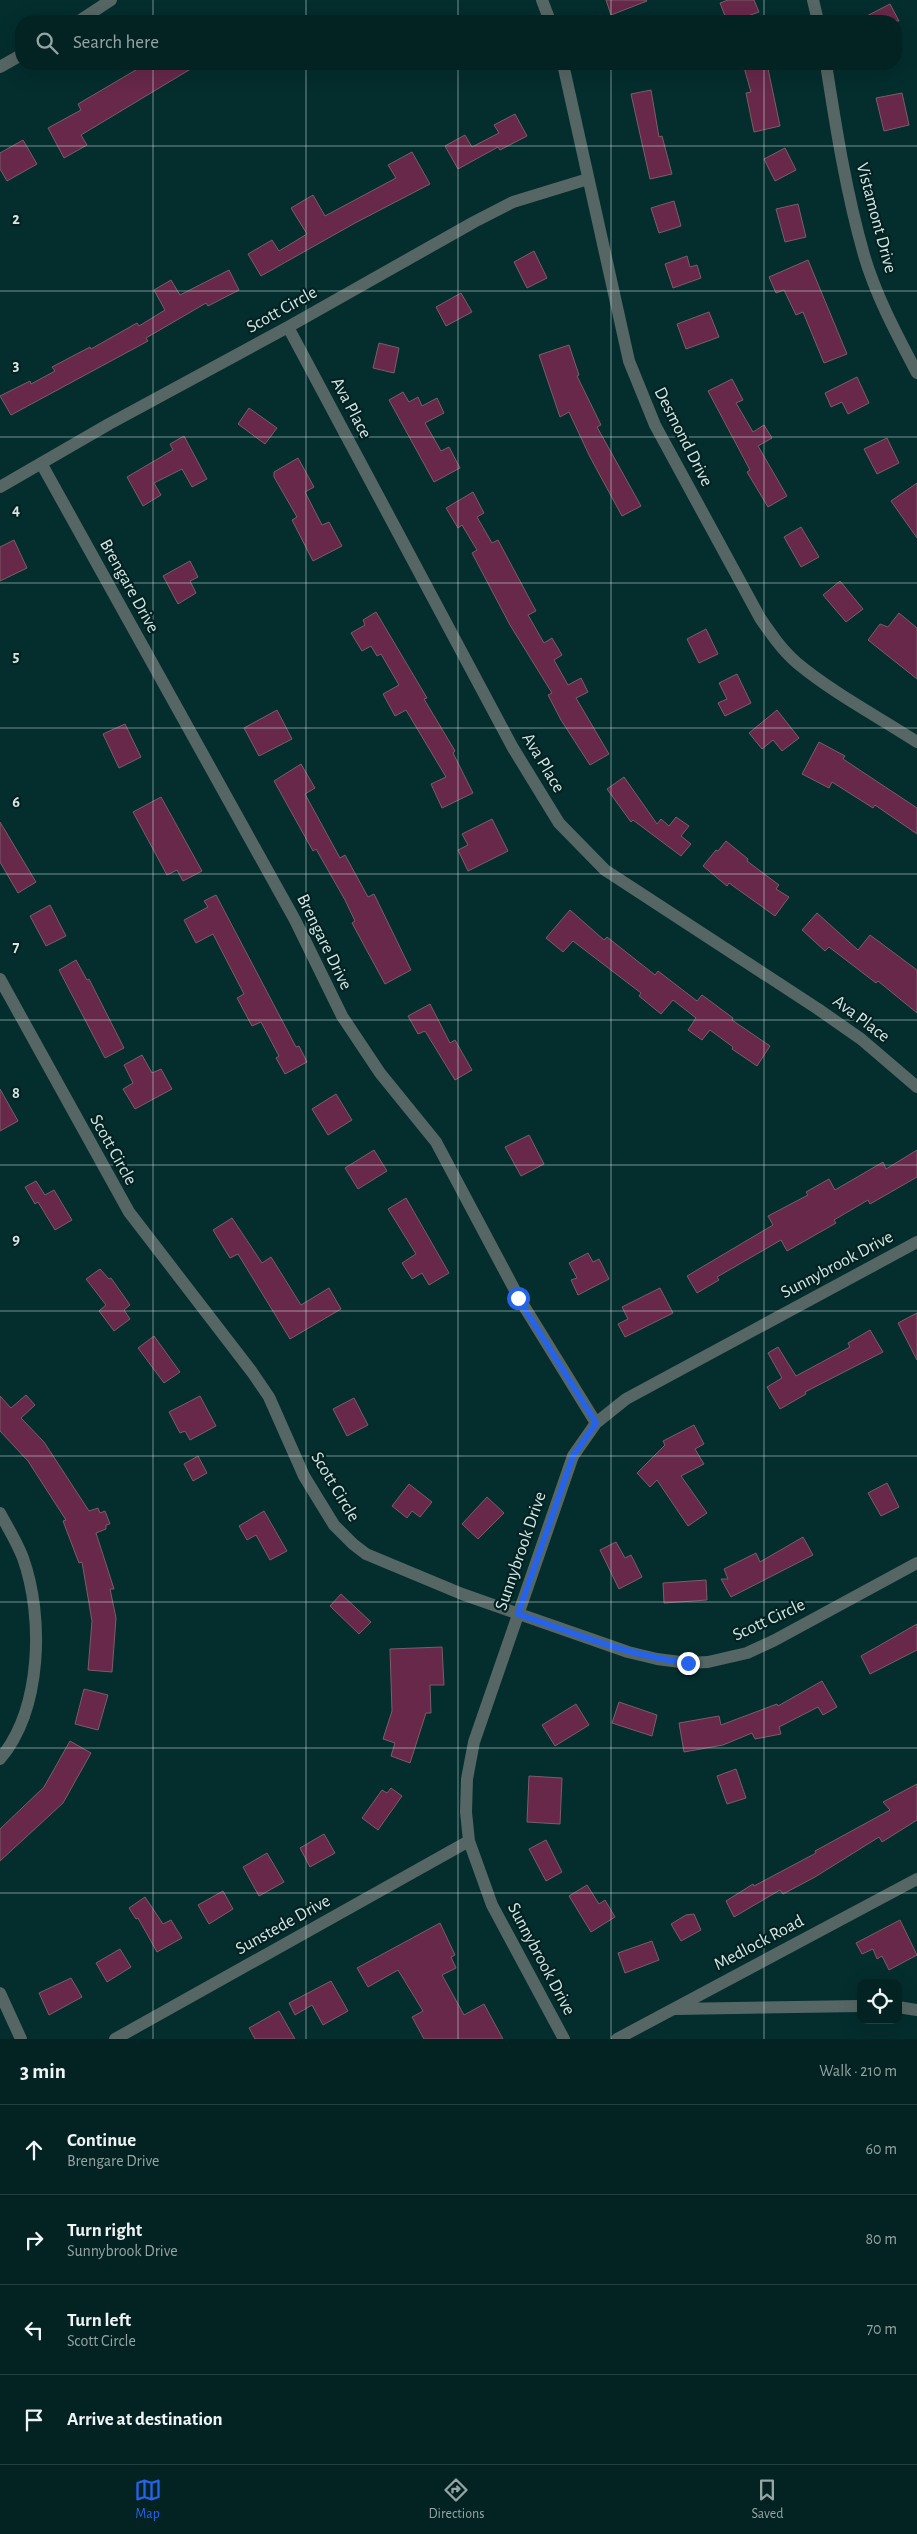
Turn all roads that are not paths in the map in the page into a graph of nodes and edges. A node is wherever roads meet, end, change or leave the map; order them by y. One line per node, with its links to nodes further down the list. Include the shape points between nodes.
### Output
1 (111, 0): 4 (street)
2 (542, 0): 5 (street)
3 (813, 0): 6 (street)
4 (88, 15)
5 (548, 15)
6 (817, 15)
7 (15, 58): 8 (street)
8 (0, 67)
9 (564, 70): 11 (street, Desmond Drive)
10 (827, 70): 13 (street, Vistamont Drive, via 842,161 864,256)
11 (588, 179): 12 (street, Scott Circle, via 499,208); 16 (street, Desmond Drive, via 622,337 638,387 655,425 760,618 796,662)
12 (288, 327): 14 (street, Scott Circle); 18 (street, Ava Place, via 513,748 559,824 605,870 818,1009)
13 (917, 373)
14 (41, 463): 15 (street, Scott Circle); 20 (street, Brengare Drive, via 296,920 342,1016 380,1073 436,1142 518,1298)
15 (0, 488)
16 (917, 742)
17 (0, 979): 23 (street, Scott Circle, via 112,1185 145,1235 269,1397 304,1476 338,1529 366,1554)
18 (917, 1087)
19 (917, 1242): 20 (street, Sunnybrook Drive, via 626,1399)
20 (596, 1423): 23 (street, Sunnybrook Drive, via 573,1456)
21 (0, 1514): 24 (street, via 23,1558 30,1584 36,1665 24,1718 10,1748)
22 (917, 1563): 23 (street, Scott Circle, via 775,1640 747,1653 708,1662 658,1660)
23 (518, 1614): 25 (street, Sunnybrook Drive, via 474,1742 467,1779)
24 (0, 1759)
25 (468, 1841): 33 (street, Sunstede Drive); 34 (street, Sunnybrook Drive, via 492,1905)
26 (917, 1879): 30 (street, Medlock Road)
27 (0, 1993): 32 (street)
28 (857, 2006): 30 (street)
29 (902, 2008): 31 (street)
30 (673, 2009): 35 (street, Medlock Road)
31 (917, 2010)
32 (21, 2039)
33 (115, 2039)
34 (564, 2039)
35 (616, 2039)

